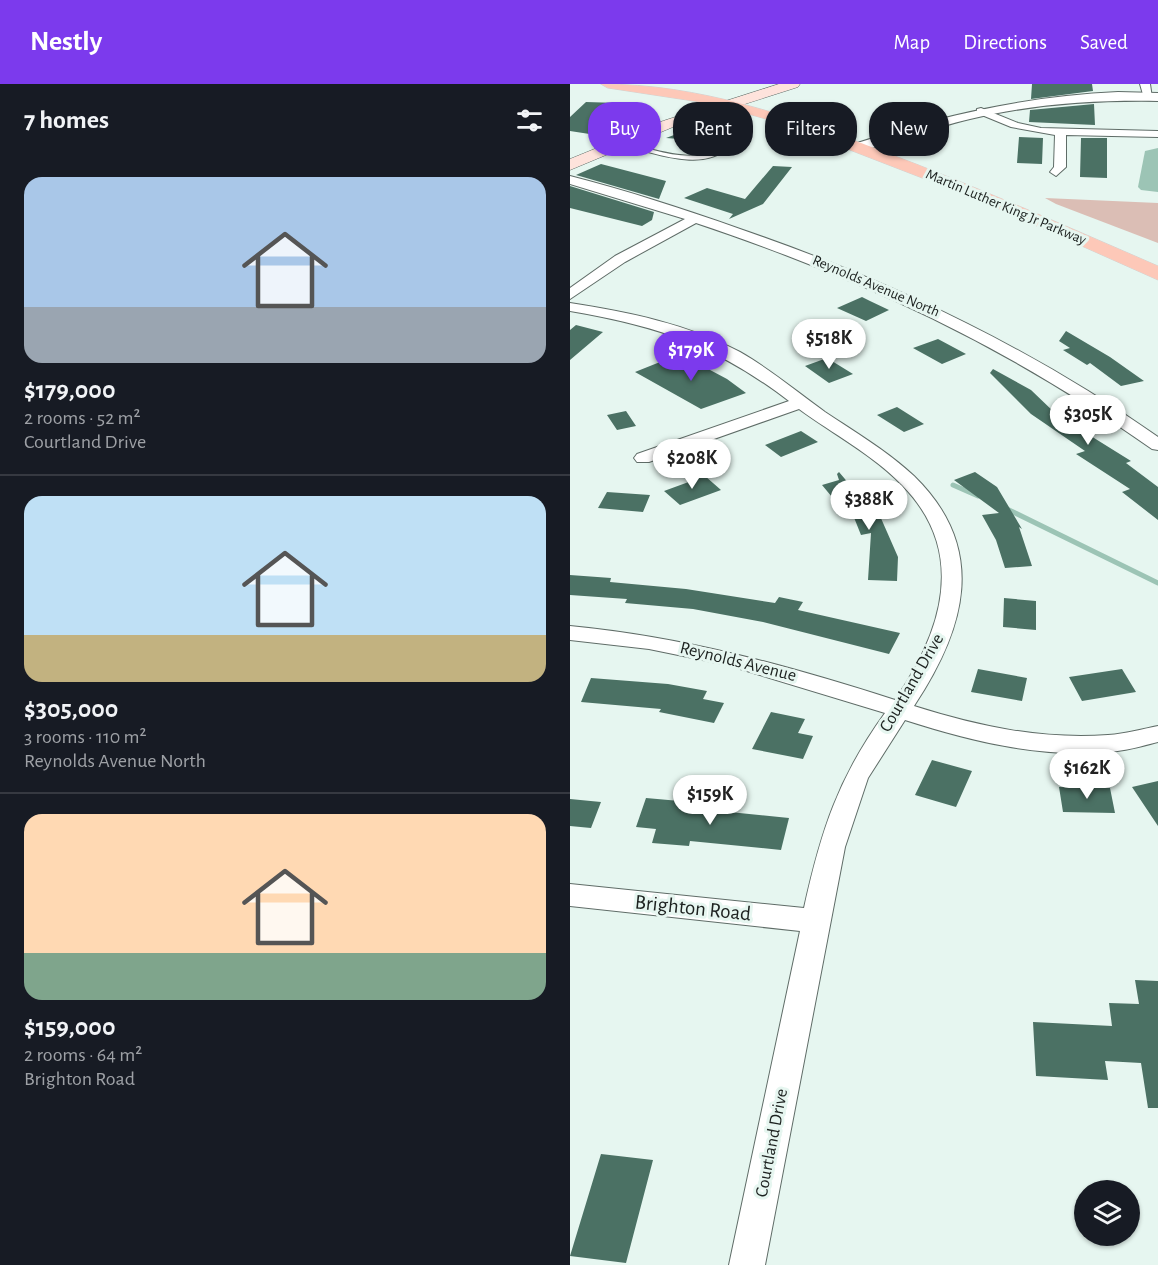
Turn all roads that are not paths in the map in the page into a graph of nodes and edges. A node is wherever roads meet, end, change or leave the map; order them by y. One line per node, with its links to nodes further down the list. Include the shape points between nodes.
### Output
1 (608, 84): 5 (main road, Martin Luther King Jr Parkway)
2 (651, 84): 5 (main road, Martin Luther King Jr Parkway)
3 (793, 84): 5 (main road)
4 (1150, 92): 7 (street, via 1076,97)
5 (738, 102)
6 (753, 107): 10 (main road, Martin Luther King Jr Parkway)
7 (981, 111): 8 (street, via 1026,129); 10 (street)
8 (1061, 132): 9 (street); 15 (street, via 1060,167)
9 (1157, 134)
10 (867, 144): 18 (main road, Martin Luther King Jr Parkway, via 1019,197); 19 (main road, Martin Luther King Jr Parkway)
11 (590, 156): 14 (main road)
12 (686, 156): 13 (lane)
13 (716, 156)
14 (570, 165)
15 (1056, 172)
16 (570, 180): 17 (street, Reynolds Avenue North)
17 (695, 218): 20 (street, via 620,260); 23 (street, Reynolds Avenue North, via 796,252 946,315 1043,368)
18 (1158, 258)
19 (1158, 274)
20 (570, 295)
21 (570, 307): 22 (street, Courtland Drive, via 633,318 710,343 736,356)
22 (802, 402): 24 (street); 26 (street, Courtland Drive, via 890,465 913,487 932,510 944,540 950,572 950,609 939,644)
23 (1158, 445)
24 (642, 458)
25 (570, 633): 26 (street, Reynolds Avenue, via 655,642 729,657)
26 (902, 708): 27 (street, via 973,732 1021,741 1106,743); 29 (street, Courtland Drive, via 865,761 845,802)
27 (1158, 734)
28 (570, 895): 29 (street, Brighton Road)
29 (816, 921): 30 (street, Courtland Drive)
30 (747, 1265)

